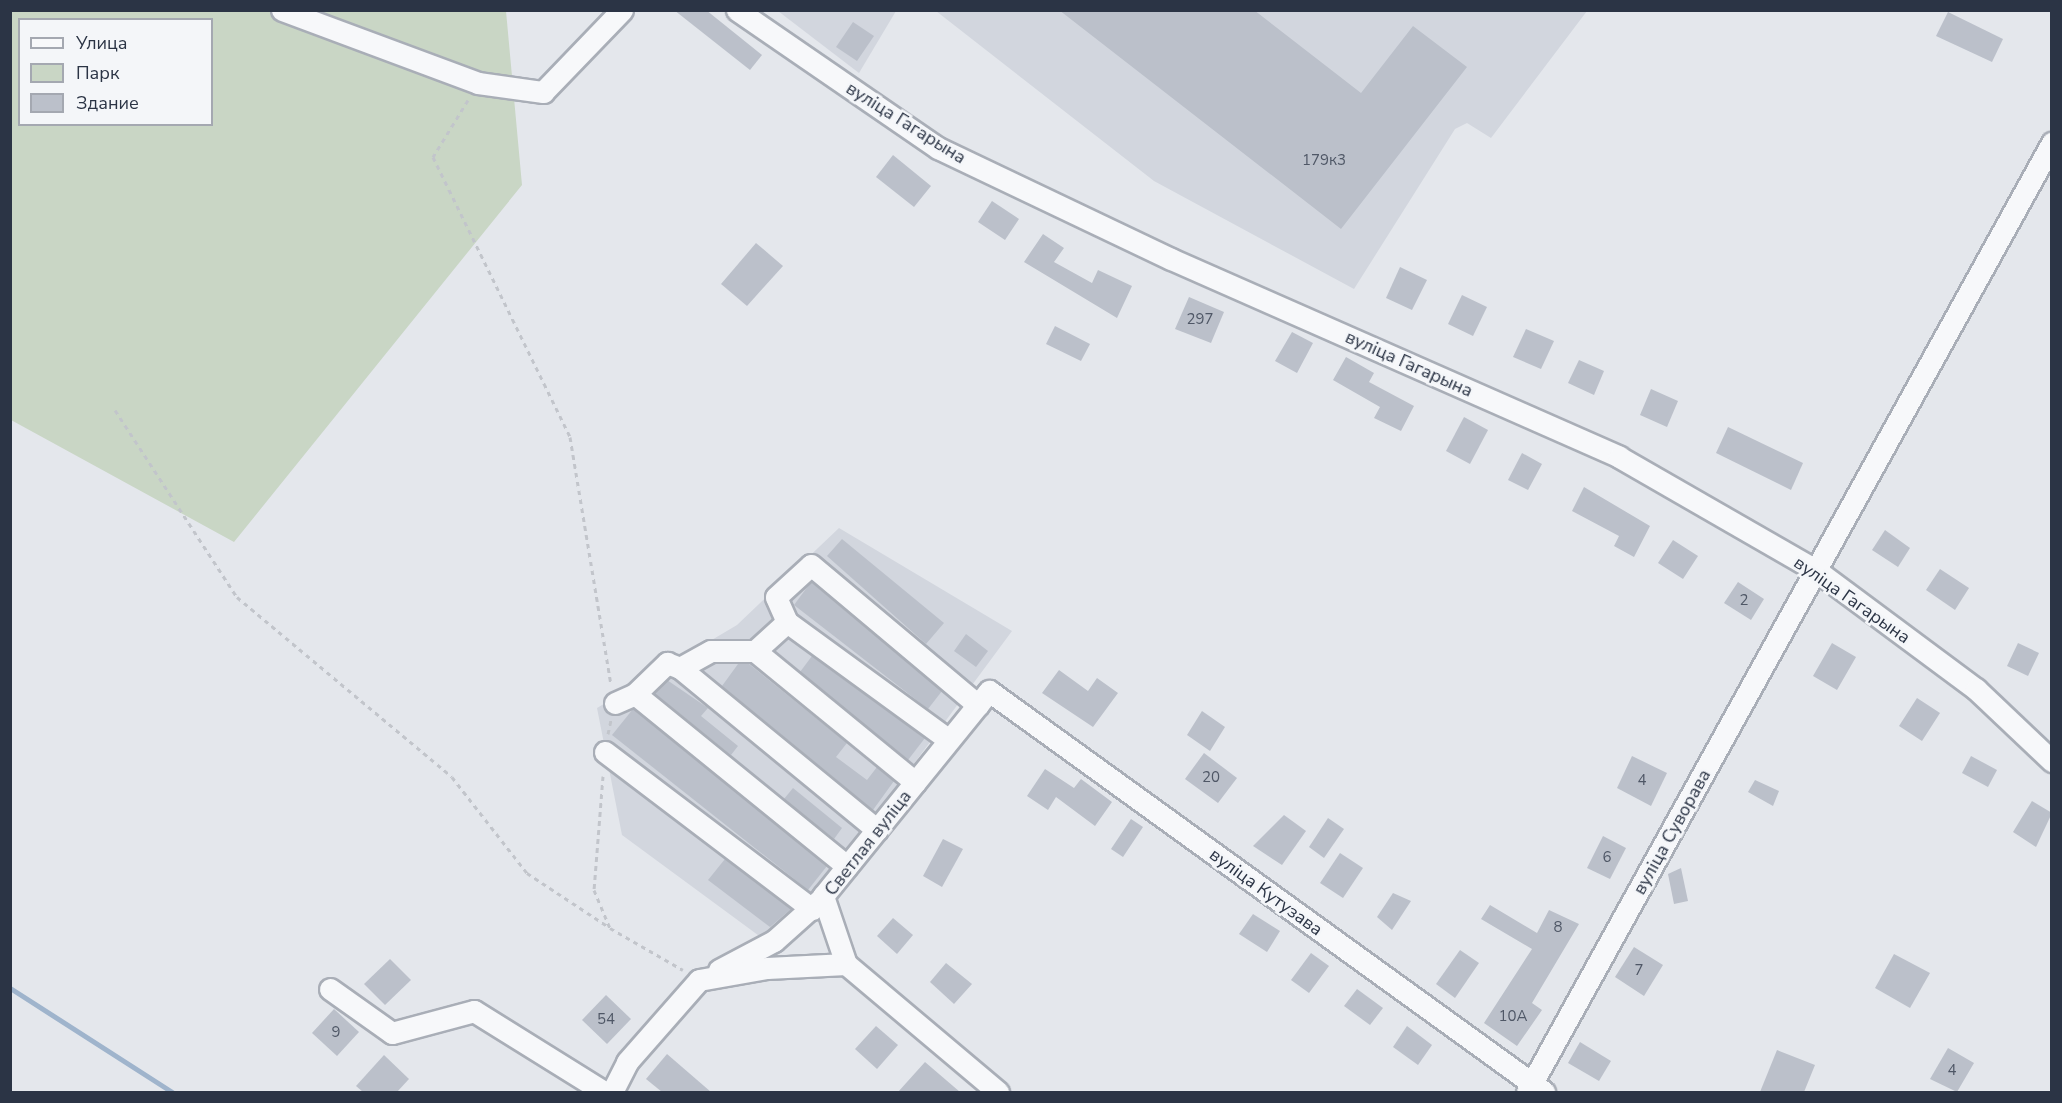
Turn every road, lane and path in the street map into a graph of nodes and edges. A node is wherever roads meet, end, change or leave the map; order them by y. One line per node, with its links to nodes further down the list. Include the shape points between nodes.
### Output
1 (282, 10): 4 (street)
2 (622, 10): 4 (street, via 543,92)
3 (737, 10): 7 (street, вуліца Гагарына, via 938,148 1171,259 1619,457)
4 (478, 83): 13 (path, via 433,157 570,437)
5 (2048, 156): 7 (street, вуліца Суворава)
6 (115, 410): 21 (path, via 237,597 452,777 527,873)
7 (1817, 571): 16 (street, вуліца Гагарына, via 1976,689); 25 (street, вуліца Суворава)
8 (787, 622): 9 (street); 12 (street, вуліца Кутузава, via 776,597 811,565); 14 (street)
9 (755, 651): 10 (street, via 711,651); 17 (street)
10 (680, 668): 11 (street, via 668,663); 18 (street)
11 (635, 694): 13 (street); 19 (street)
12 (984, 698): 14 (street, Светлая вуліца); 25 (street, вуліца Кутузава)
13 (615, 704): 15 (path)
14 (949, 740): 17 (street, Светлая вуліца)
15 (605, 752): 20 (street); 21 (path, via 594,890)
16 (2052, 761)
17 (915, 782): 18 (street, Светлая вуліца)
18 (877, 830): 19 (street, Светлая вуліца)
19 (847, 866): 20 (street, Светлая вуліца)
20 (818, 902): 22 (street, Светлая вуліца); 23 (street, via 774,941)
21 (610, 928): 23 (path)
22 (846, 964): 23 (street, via 767,968); 28 (street)
23 (699, 980): 27 (street, via 627,1062)
24 (330, 989): 26 (street, via 392,1033 474,1011)
25 (1534, 1090)
26 (604, 1092)
27 (612, 1092)
28 (998, 1092)

